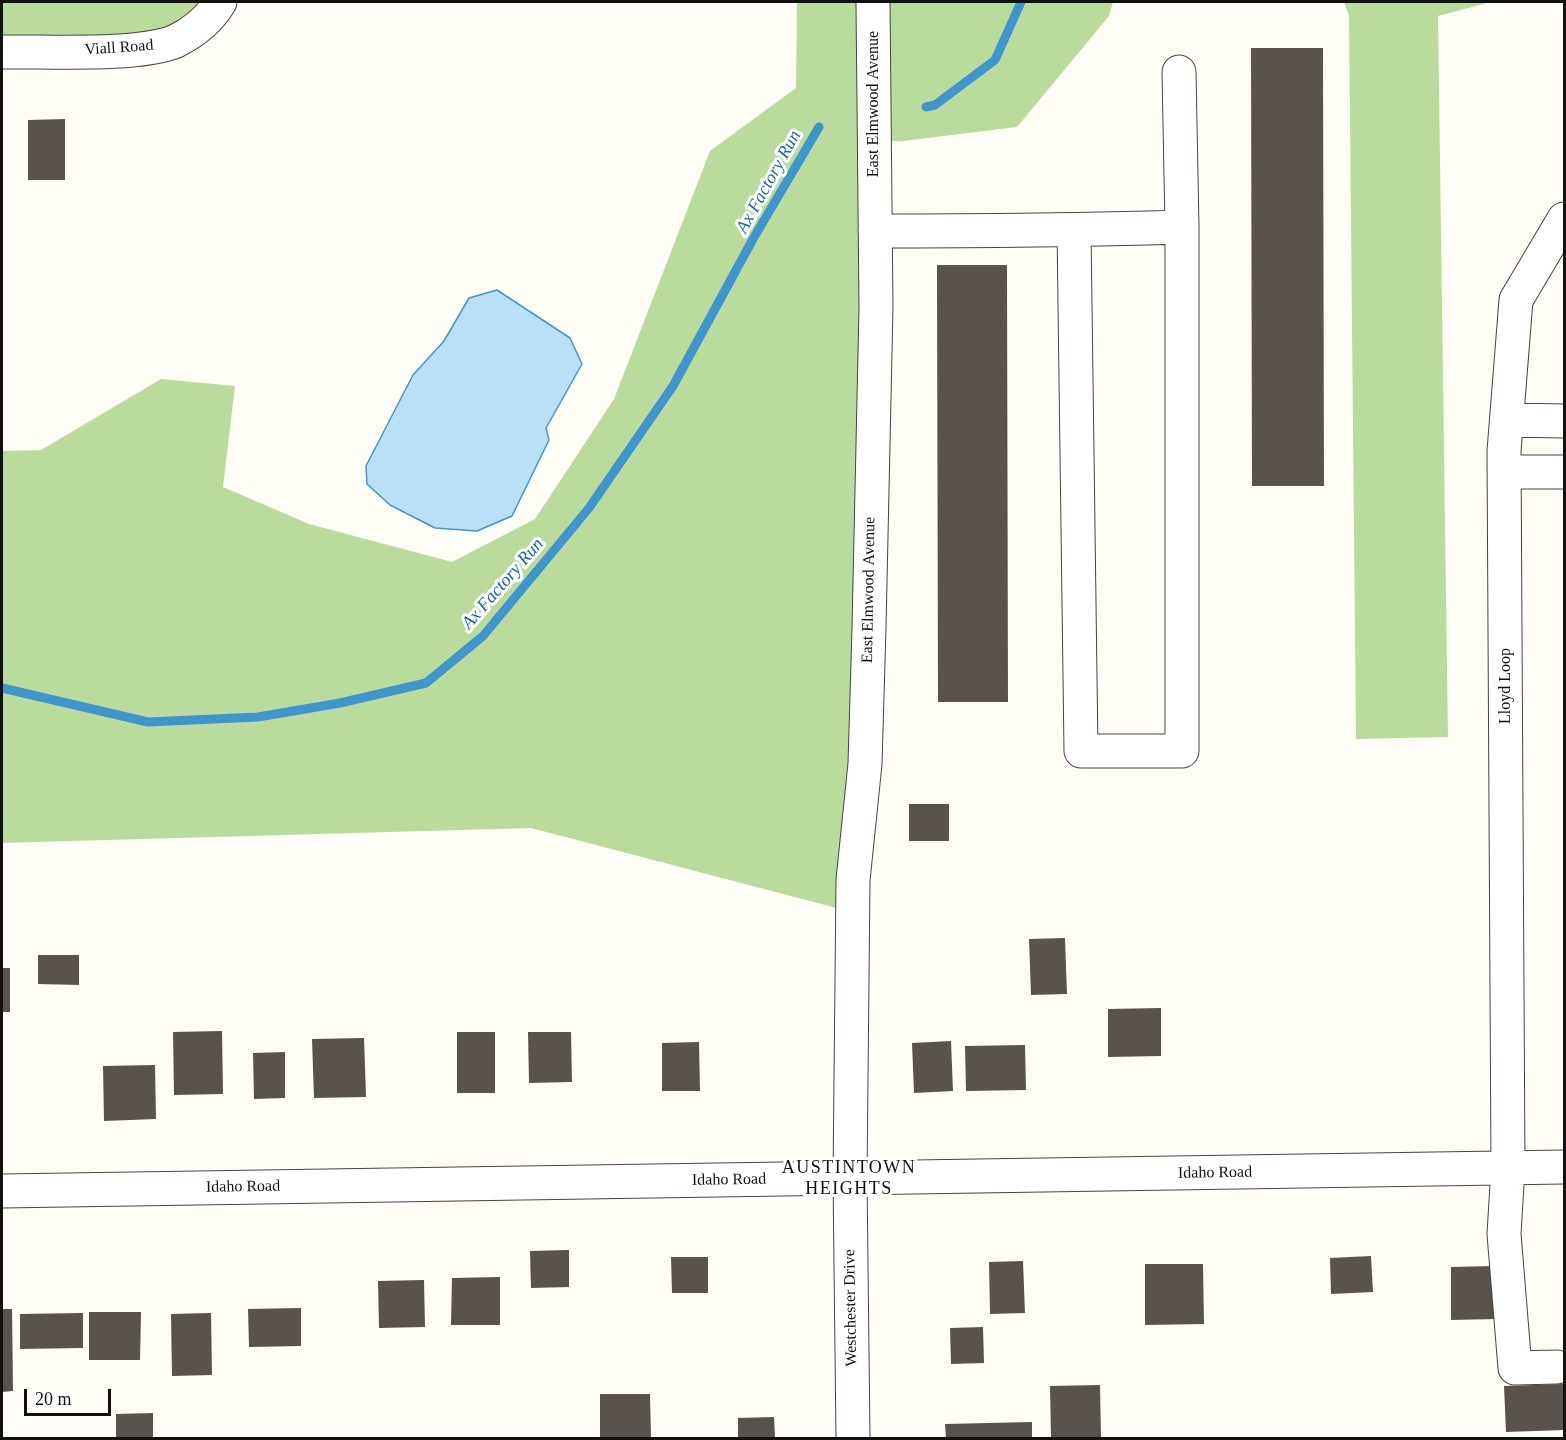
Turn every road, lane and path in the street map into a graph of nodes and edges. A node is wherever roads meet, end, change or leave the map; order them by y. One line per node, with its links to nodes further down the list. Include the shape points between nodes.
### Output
1 (220, 2): 3 (street, Viall Road, via 199,27 175,41 151,48)
2 (873, 2): 8 (street, East Elmwood Avenue)
3 (2, 52)
4 (1179, 72): 6 (street)
5 (1564, 219): 9 (street, Lloyd Loop, via 1516,300)
6 (1182, 227): 7 (street); 7 (street, via 1182,752 1081,751)
7 (1074, 230): 8 (street)
8 (876, 231): 15 (street, East Elmwood Avenue, via 865,764 853,880)
9 (1507, 420): 10 (street); 11 (street, Lloyd Loop)
10 (1564, 421)
11 (1504, 472): 12 (street); 14 (street, Lloyd Loop)
12 (1564, 472)
13 (1564, 1167): 14 (street, Idaho Road)
14 (1508, 1168): 15 (street, Idaho Road); 17 (street, Lloyd Loop, via 1503,1234 1515,1368)
15 (850, 1178): 16 (street, Idaho Road); 18 (street, Westchester Drive)
16 (2, 1191)
17 (1557, 1367)
18 (853, 1438)

